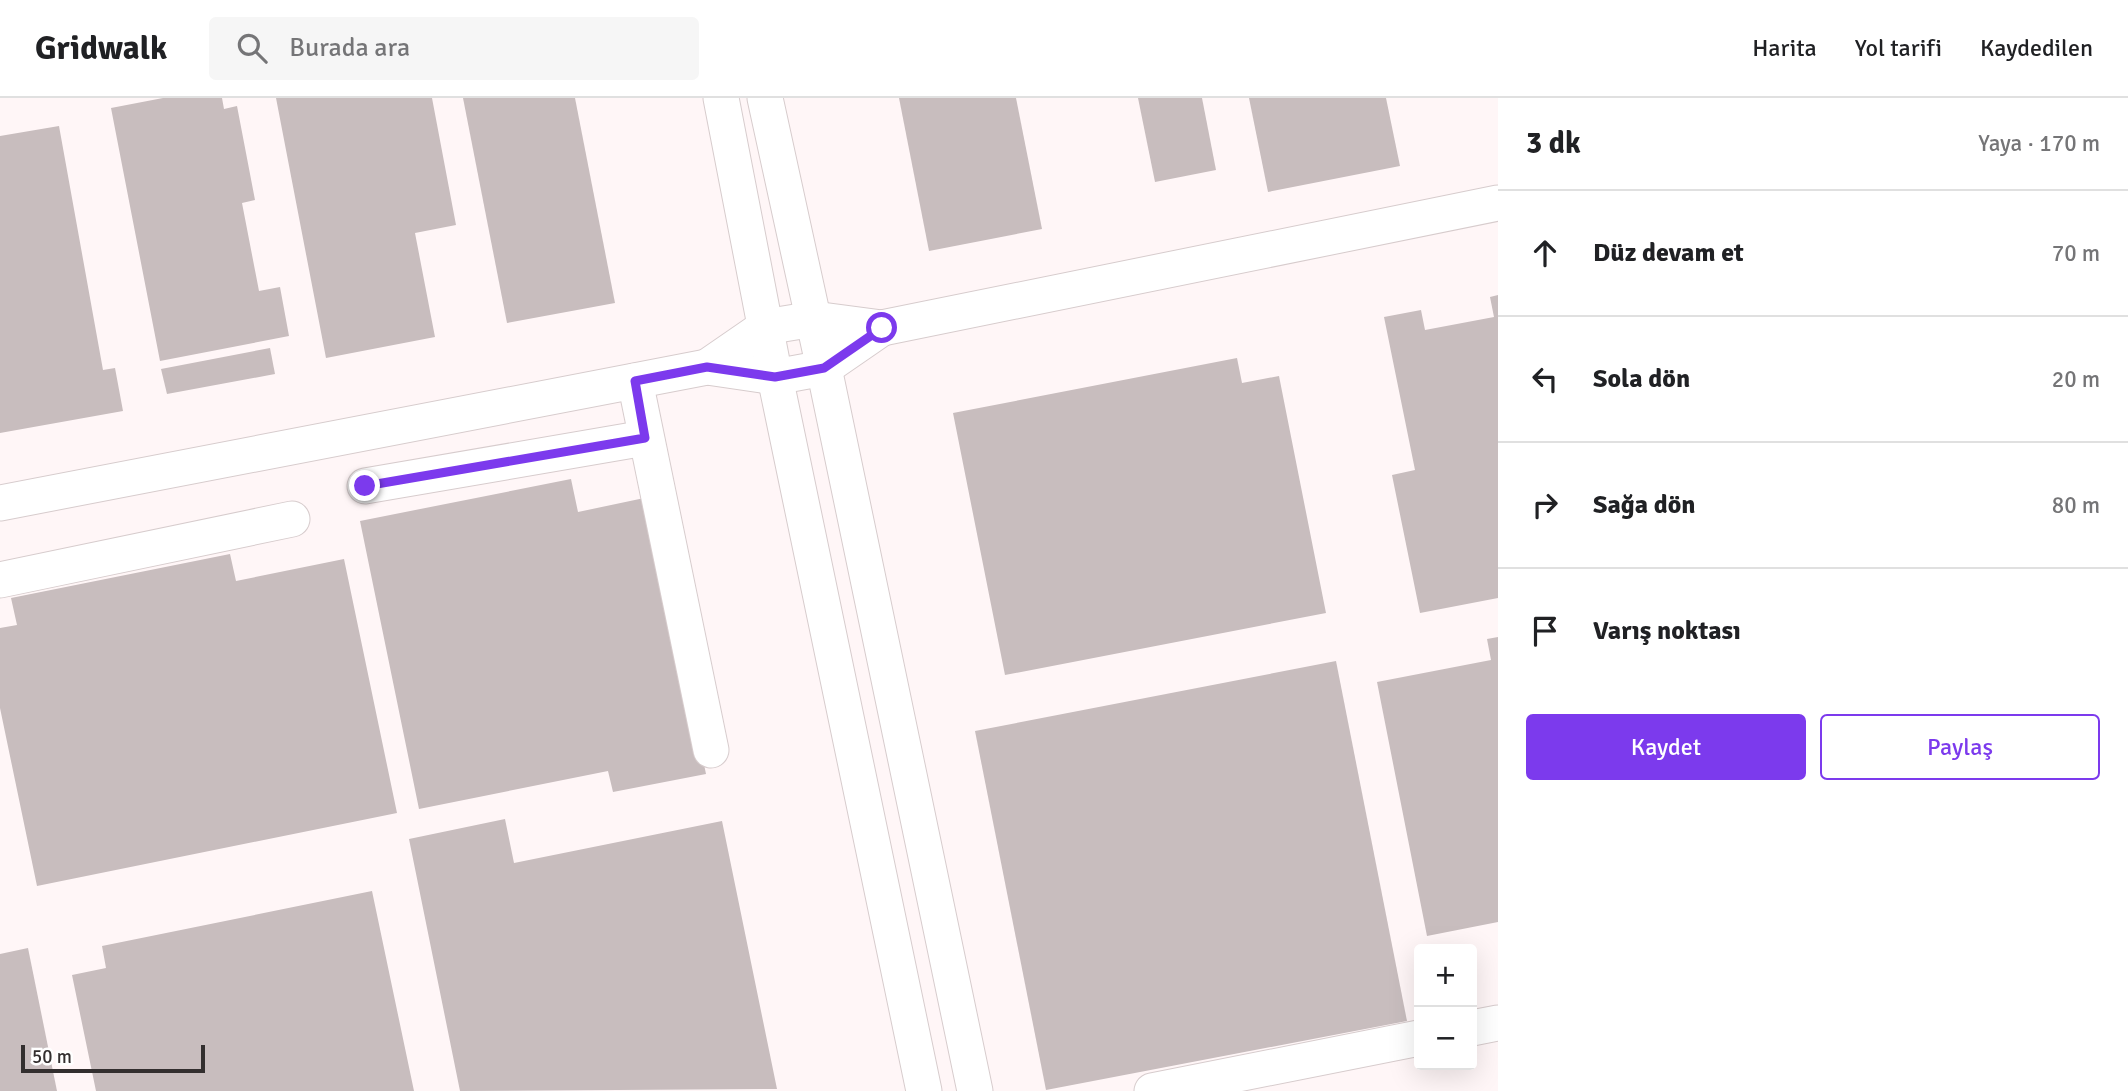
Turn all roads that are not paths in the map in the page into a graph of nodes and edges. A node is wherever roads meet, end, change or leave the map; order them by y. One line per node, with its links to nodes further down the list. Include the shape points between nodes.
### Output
1 (720, 98): 5 (street)
2 (765, 98): 4 (street)
3 (1498, 203): 6 (street)
4 (814, 319): 5 (street); 6 (street); 8 (street)
5 (765, 327): 7 (street); 9 (street)
6 (882, 328): 8 (street)
7 (707, 367): 9 (street); 10 (street)
8 (824, 368): 9 (street); 21 (street)
9 (775, 377): 20 (street)
10 (635, 381): 11 (street); 13 (street)
11 (645, 438): 12 (street); 16 (street)
12 (365, 486)
13 (0, 502)
14 (292, 520): 15 (street)
15 (0, 580)
16 (711, 750)
17 (1498, 1023): 18 (street)
18 (1477, 1027)
19 (1414, 1039): 22 (street)
20 (924, 1091)
21 (975, 1091)
22 (1152, 1091)

